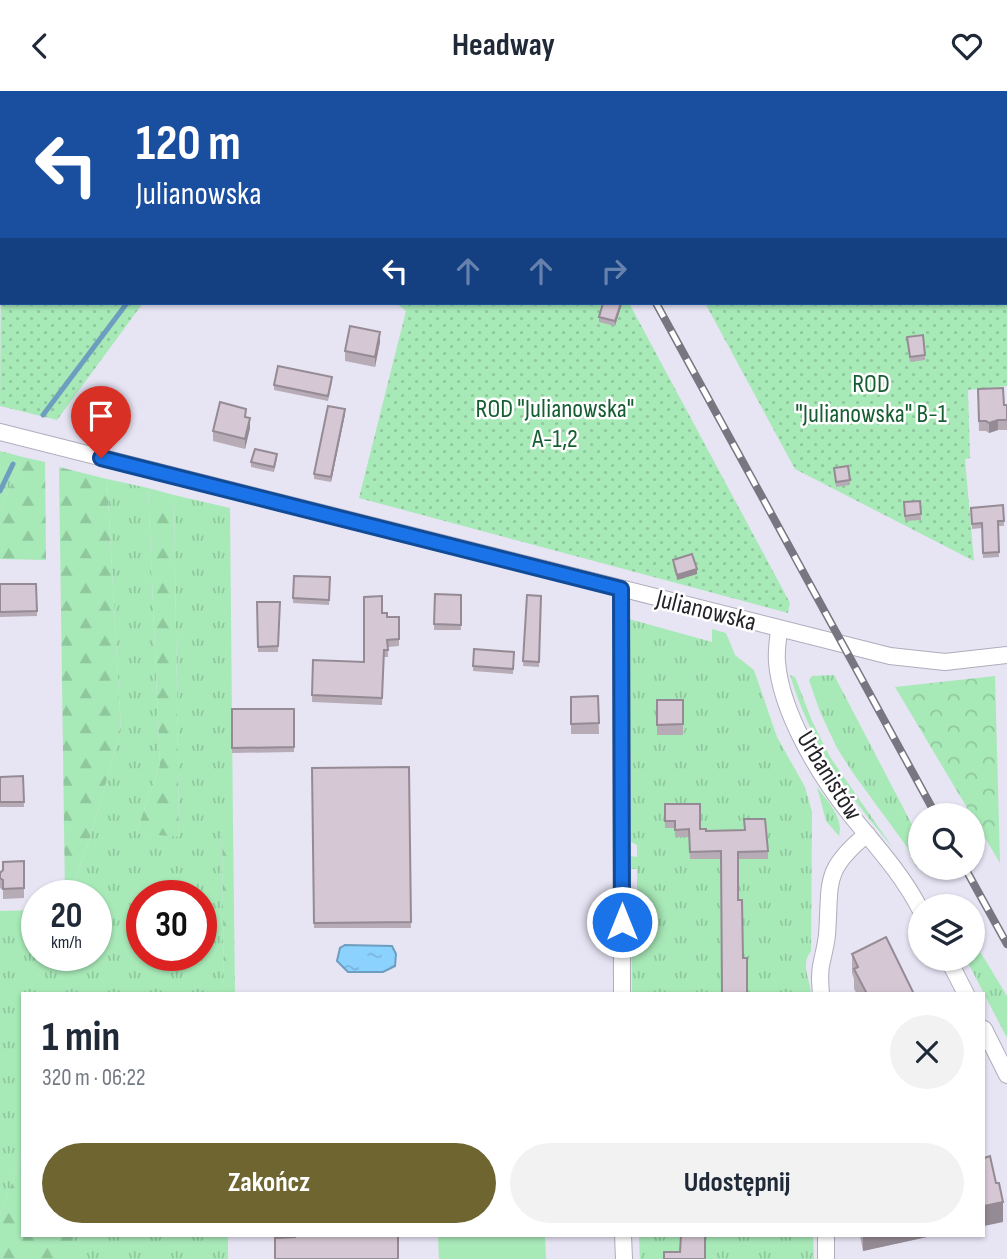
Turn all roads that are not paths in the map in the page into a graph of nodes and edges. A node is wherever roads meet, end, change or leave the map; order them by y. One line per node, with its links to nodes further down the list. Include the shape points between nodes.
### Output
1 (0, 432): 2 (street, Julianowska)
2 (621, 589): 3 (street, Julianowska); 8 (street)
3 (779, 630): 4 (street, Julianowska, via 924,661); 5 (street, Urbanistów, via 779,676 792,715 821,772)
4 (1007, 655)
5 (867, 834): 6 (street); 9 (street, Urbanistów, via 834,868)
6 (911, 894)
7 (954, 971): 10 (street)
8 (622, 992)
9 (821, 992)
10 (965, 992)
11 (985, 1031): 12 (street)
12 (1007, 1075)
13 (623, 1237): 15 (street)
14 (826, 1237): 16 (street)
15 (624, 1259)
16 (826, 1259)

